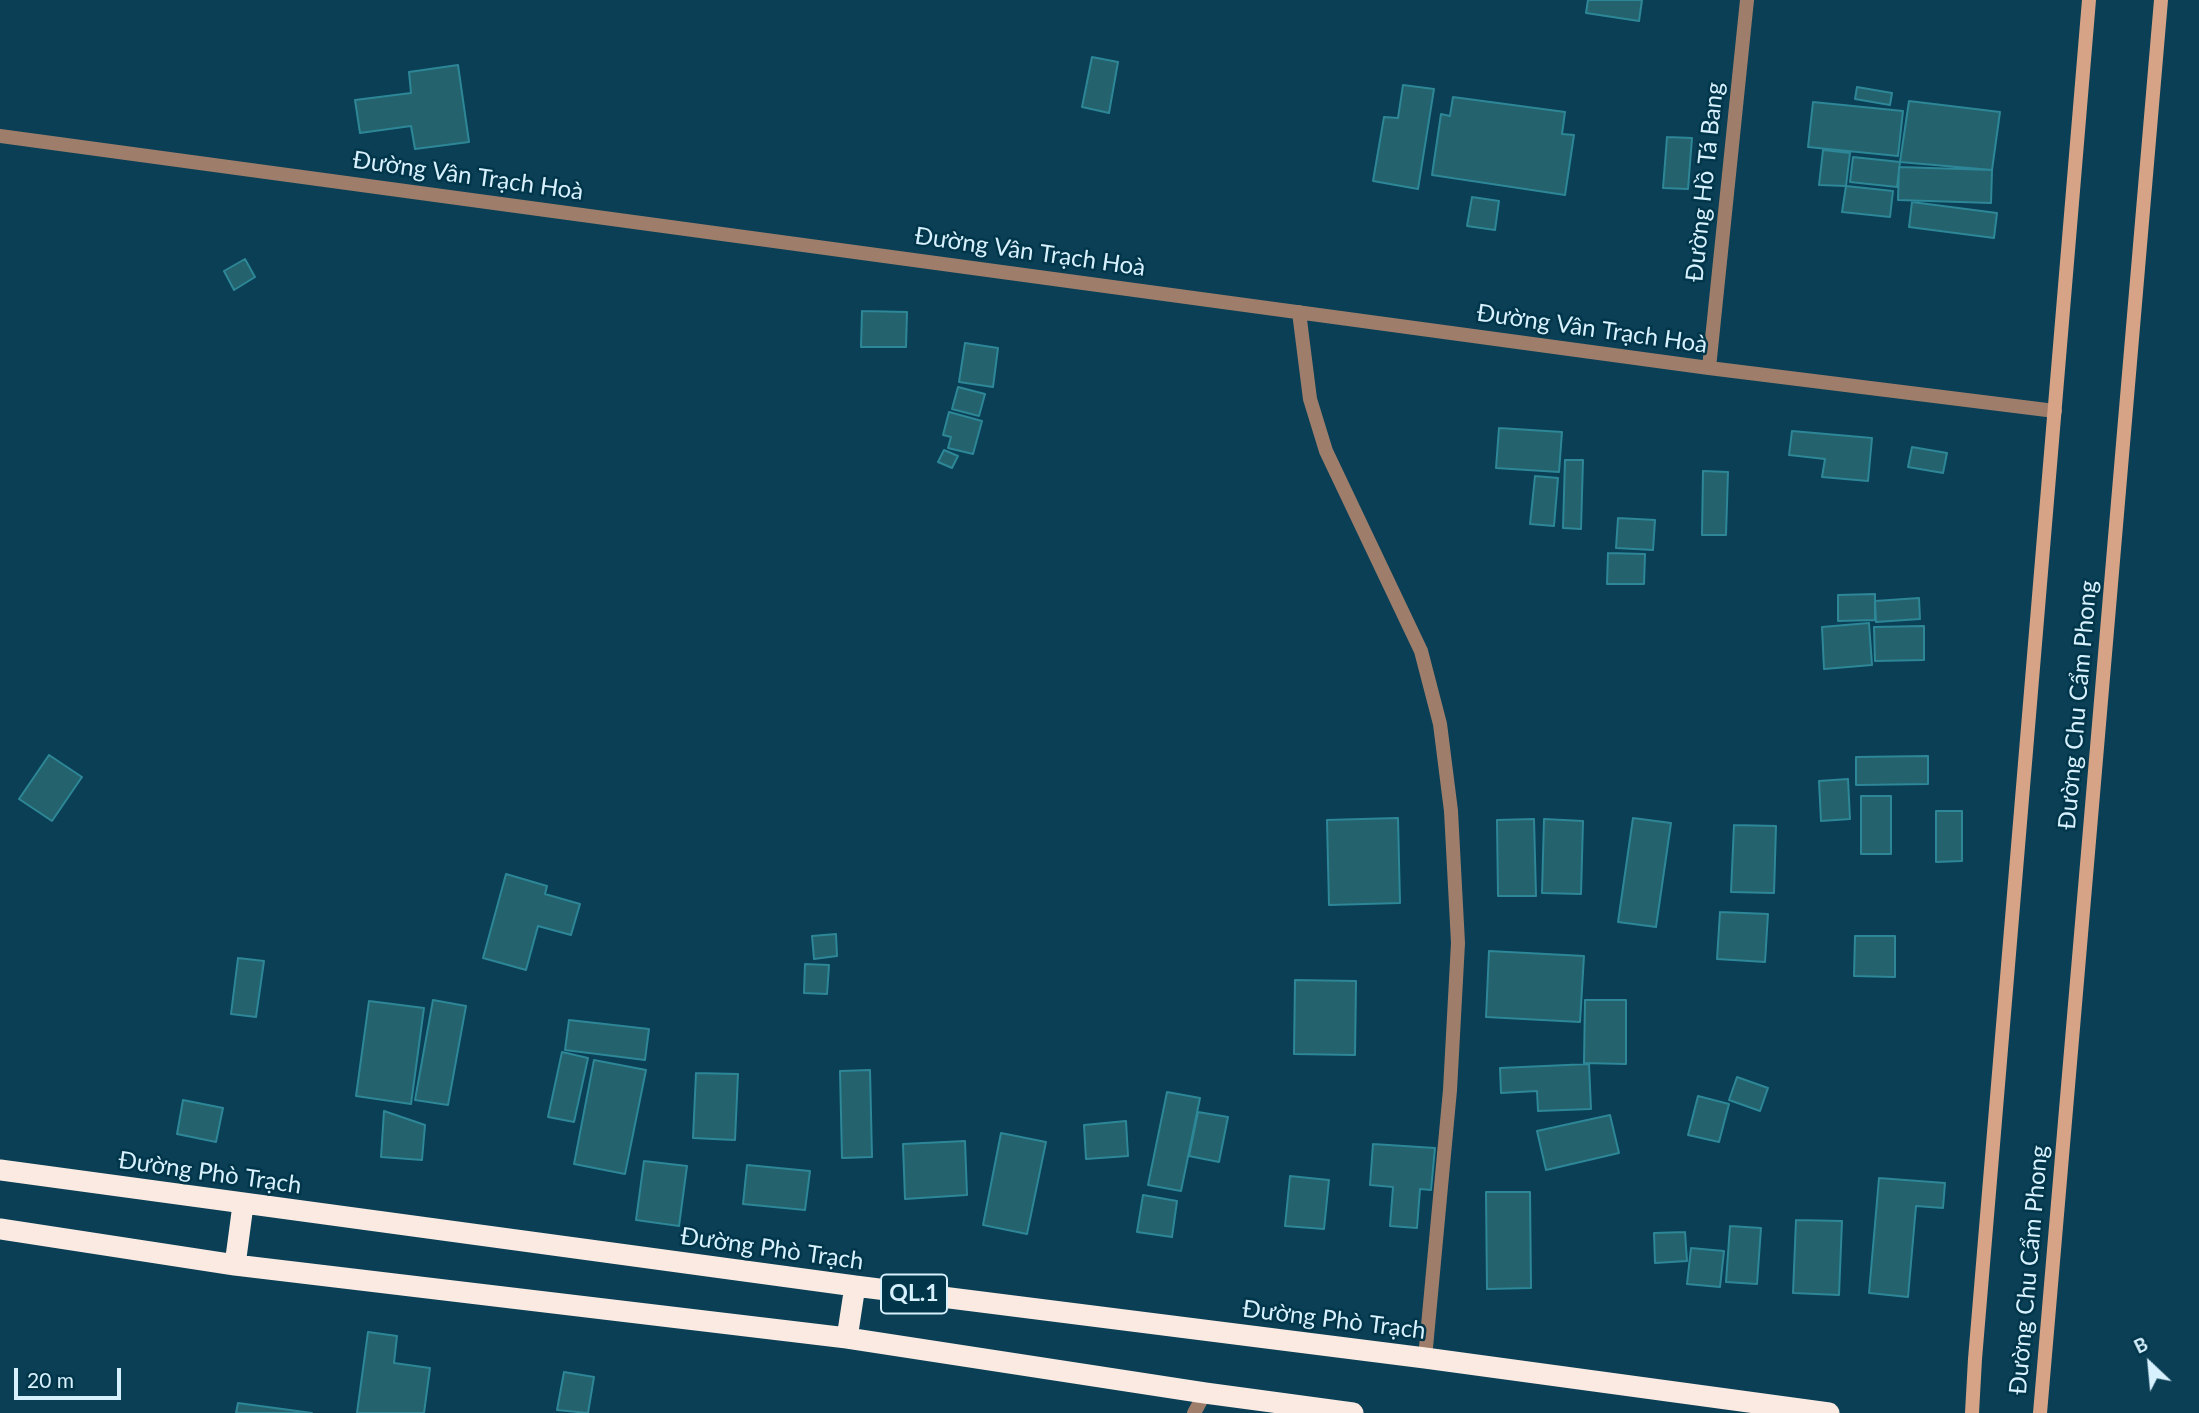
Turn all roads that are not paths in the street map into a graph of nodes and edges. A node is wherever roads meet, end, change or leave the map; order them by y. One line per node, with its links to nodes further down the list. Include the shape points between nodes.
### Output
1 (1747, 0): 6 (street, Đường Hồ Tá Bang)
2 (2089, 0): 7 (street, Đường Chu Cẩm Phong)
3 (2161, 0): 20 (street, Đường Chu Cẩm Phong)
4 (0, 136): 5 (street, Đường Vân Trạch Hoà)
5 (1299, 312): 6 (street, Đường Vân Trạch Hoà); 14 (street, via 1310,399 1326,451 1421,651 1440,724 1451,811 1458,943 1450,1090)
6 (1709, 368): 7 (street, Đường Vân Trạch Hoà)
7 (2055, 411): 19 (street, Đường Chu Cẩm Phong)
8 (0, 1170): 9 (highway, Đường Phò Trạch / QL.1)
9 (243, 1205): 11 (highway); 12 (highway, Đường Phò Trạch / QL.1)
10 (0, 1229): 11 (highway, QL.1)
11 (235, 1265): 13 (highway, QL.1)
12 (855, 1286): 13 (highway); 14 (highway, Đường Phò Trạch / QL.1)
13 (847, 1338): 15 (highway, QL.1)
14 (1425, 1357): 18 (highway, Đường Phò Trạch / QL.1)
15 (1205, 1393): 16 (street); 17 (highway, QL.1)
16 (1194, 1413)
17 (1353, 1413)
18 (1829, 1413)
19 (1972, 1413)
20 (2040, 1413)

